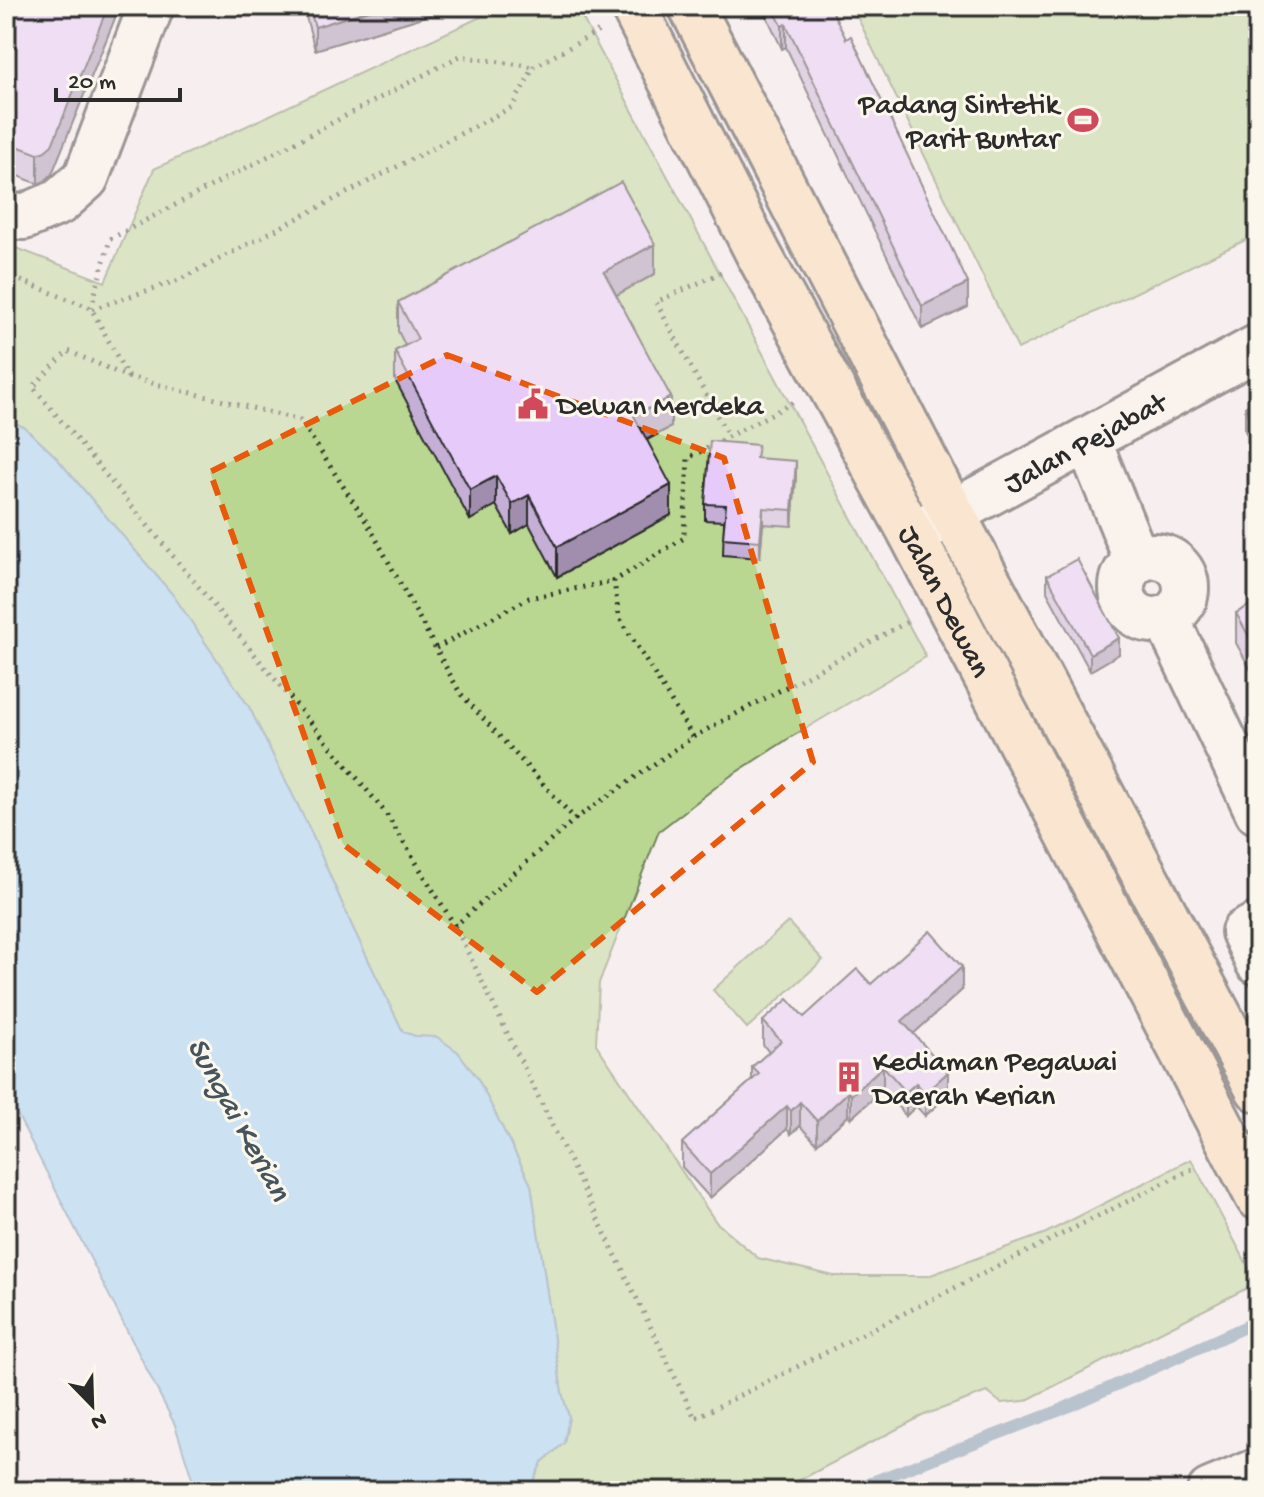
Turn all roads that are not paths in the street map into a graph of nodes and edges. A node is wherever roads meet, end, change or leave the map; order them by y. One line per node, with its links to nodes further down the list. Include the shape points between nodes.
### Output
1 (151, 6): 4 (street, via 86,178 59,202 24,217)
2 (691, 6): 5 (main road, Jalan Dewan)
3 (616, 19): 6 (main road, Jalan Dewan)
4 (6, 216)
5 (806, 229): 6 (main road); 9 (main road, Jalan Dewan)
6 (758, 253): 10 (main road, Jalan Dewan)
7 (1258, 347): 8 (street, Jalan Pejabat)
8 (1088, 440): 9 (street, Jalan Pejabat); 11 (street, via 1137,561 1125,575 1126,603 1148,620 1166,618)
9 (952, 513): 10 (street, Jalan Pejabat); 14 (main road, Jalan Dewan)
10 (912, 535): 15 (main road, Jalan Dewan)
11 (1258, 812)
12 (1258, 925): 13 (street, via 1244,932)
13 (1258, 962)
14 (1258, 1089)
15 (1258, 1197)
16 (1258, 1471): 17 (street)
17 (1210, 1491)

